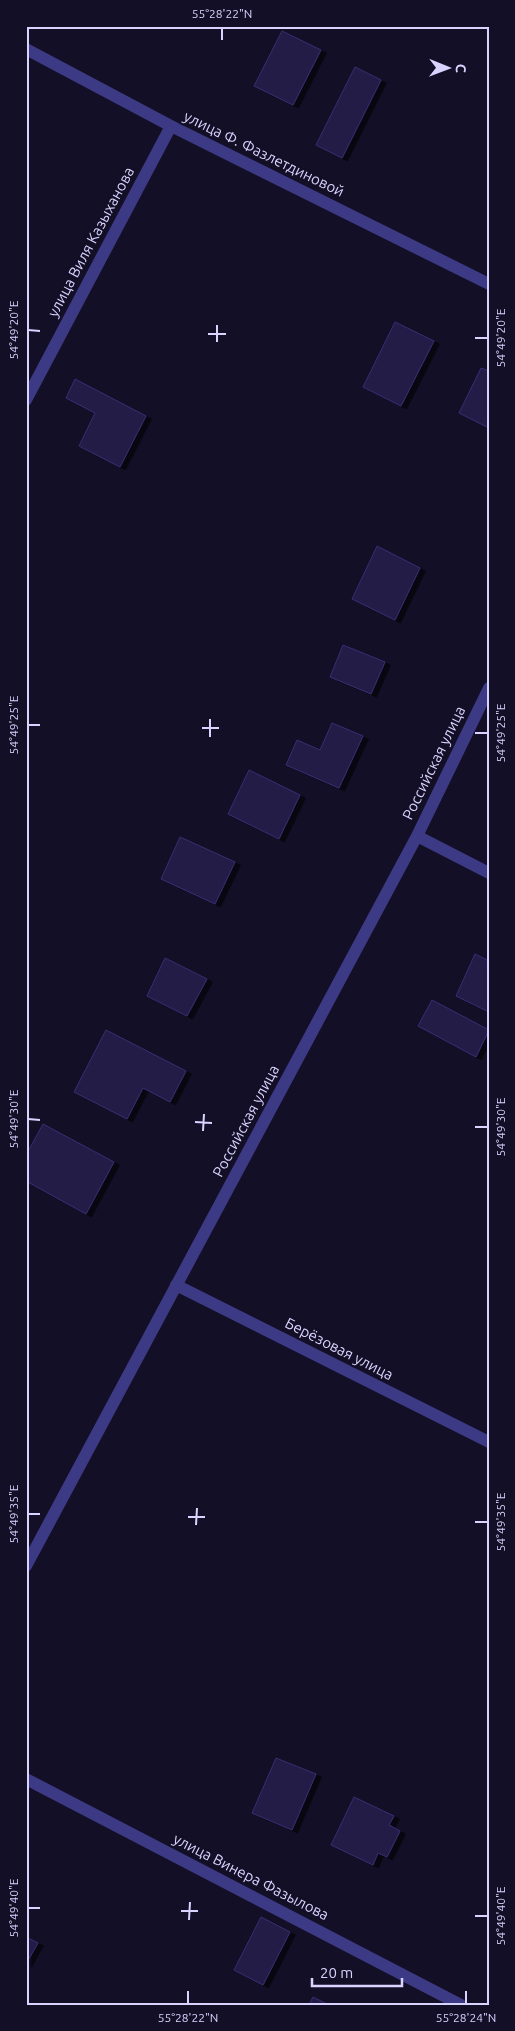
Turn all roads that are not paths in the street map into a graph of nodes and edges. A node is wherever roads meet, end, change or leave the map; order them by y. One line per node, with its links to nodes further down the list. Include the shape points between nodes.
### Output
1 (26, 49): 2 (street, улица Ф. Фазлетдиновой)
2 (171, 126): 3 (street, улица Ф. Фазлетдиновой); 4 (street, улица Виля Казыханова)
3 (489, 284)
4 (26, 400)
5 (489, 688): 6 (street, Российская улица)
6 (418, 836): 7 (street); 8 (street, Российская улица)
7 (489, 873)
8 (176, 1285): 9 (street, Берёзовая улица); 10 (street, Российская улица)
9 (489, 1442)
10 (26, 1566)
11 (26, 1779): 12 (street, улица Винера Фазылова)
12 (461, 2005)

